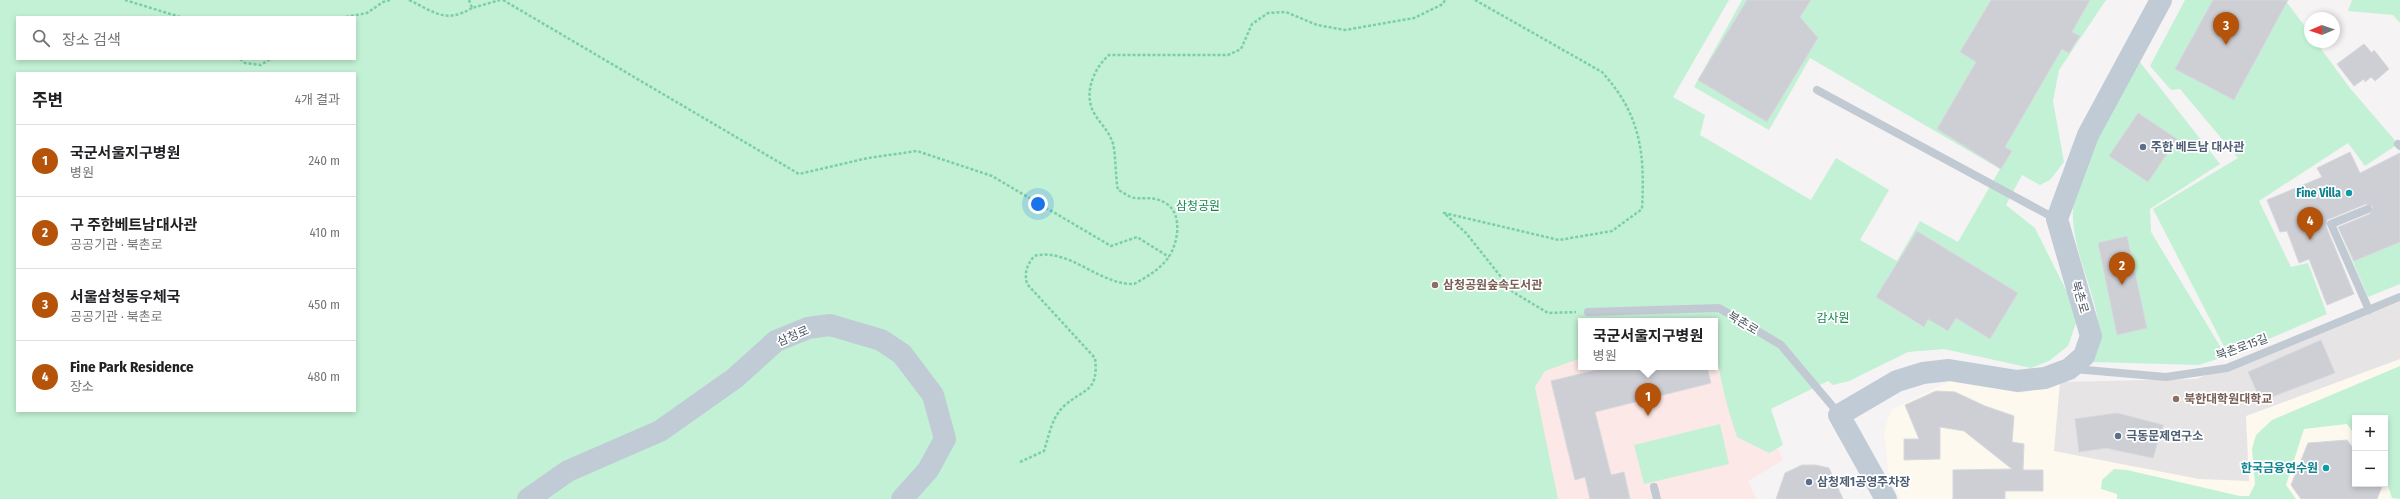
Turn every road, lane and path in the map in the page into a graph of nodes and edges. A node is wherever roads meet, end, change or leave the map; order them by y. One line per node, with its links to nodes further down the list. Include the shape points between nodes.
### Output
1 (125, 0): 10 (path)
2 (390, 0): 11 (path, via 367,13)
3 (409, 0): 9 (path, via 447,17 458,16)
4 (469, 0): 9 (path)
5 (501, 0): 9 (path); 17 (path, via 799,174 868,158 917,151 992,176 1111,246 1137,237)
6 (1445, 0): 17 (path, via 1443,4 1414,18 1345,30 1317,25 1286,12 1268,13 1252,24 1241,49 1228,55 1109,54 1099,64 1089,96 1094,112 1113,142 1118,190 1133,198 1150,197 1167,204 1176,214 1177,232)
7 (1475, 0): 20 (path, via 1602,72 1617,88 1639,134 1644,172 1642,209 1612,231 1559,240 1444,213 1466,233 1513,292 1548,313)
8 (2161, 0): 16 (street, via 2088,135)
9 (472, 8)
10 (177, 16)
11 (351, 16)
12 (241, 60): 13 (path, via 261,65)
13 (268, 60)
14 (1817, 90): 16 (lane)
15 (2368, 209): 19 (lane, via 2331,224)
16 (2057, 219): 21 (street, 북촌로, via 2091,336 2084,356)
17 (1168, 257): 23 (path, via 1151,275 1134,284 1126,284 1061,257 1044,253 1034,256 1025,273 1027,284 1095,358 1096,370 1093,384 1064,406 1053,420 1044,451)
18 (2400, 297): 19 (lane, 북촌로15길)
19 (2369, 310): 21 (lane, 북촌로15길, via 2227,368 2166,378)
20 (1588, 312): 22 (lane, 북촌로, via 1720,308 1781,345)
21 (2069, 369): 22 (street, 북촌로, via 2044,378 2017,381 1949,370 1923,373 1897,381)
22 (1840, 415): 28 (street, 북촌로)
23 (1020, 462)
24 (1654, 487): 27 (lane)
25 (528, 499): 26 (street, 삼청로, via 568,472 660,431 735,378 776,341 808,328 830,325 881,340 902,354 933,395 945,439 928,470)
26 (902, 499)
27 (1657, 499)
28 (1886, 499)

